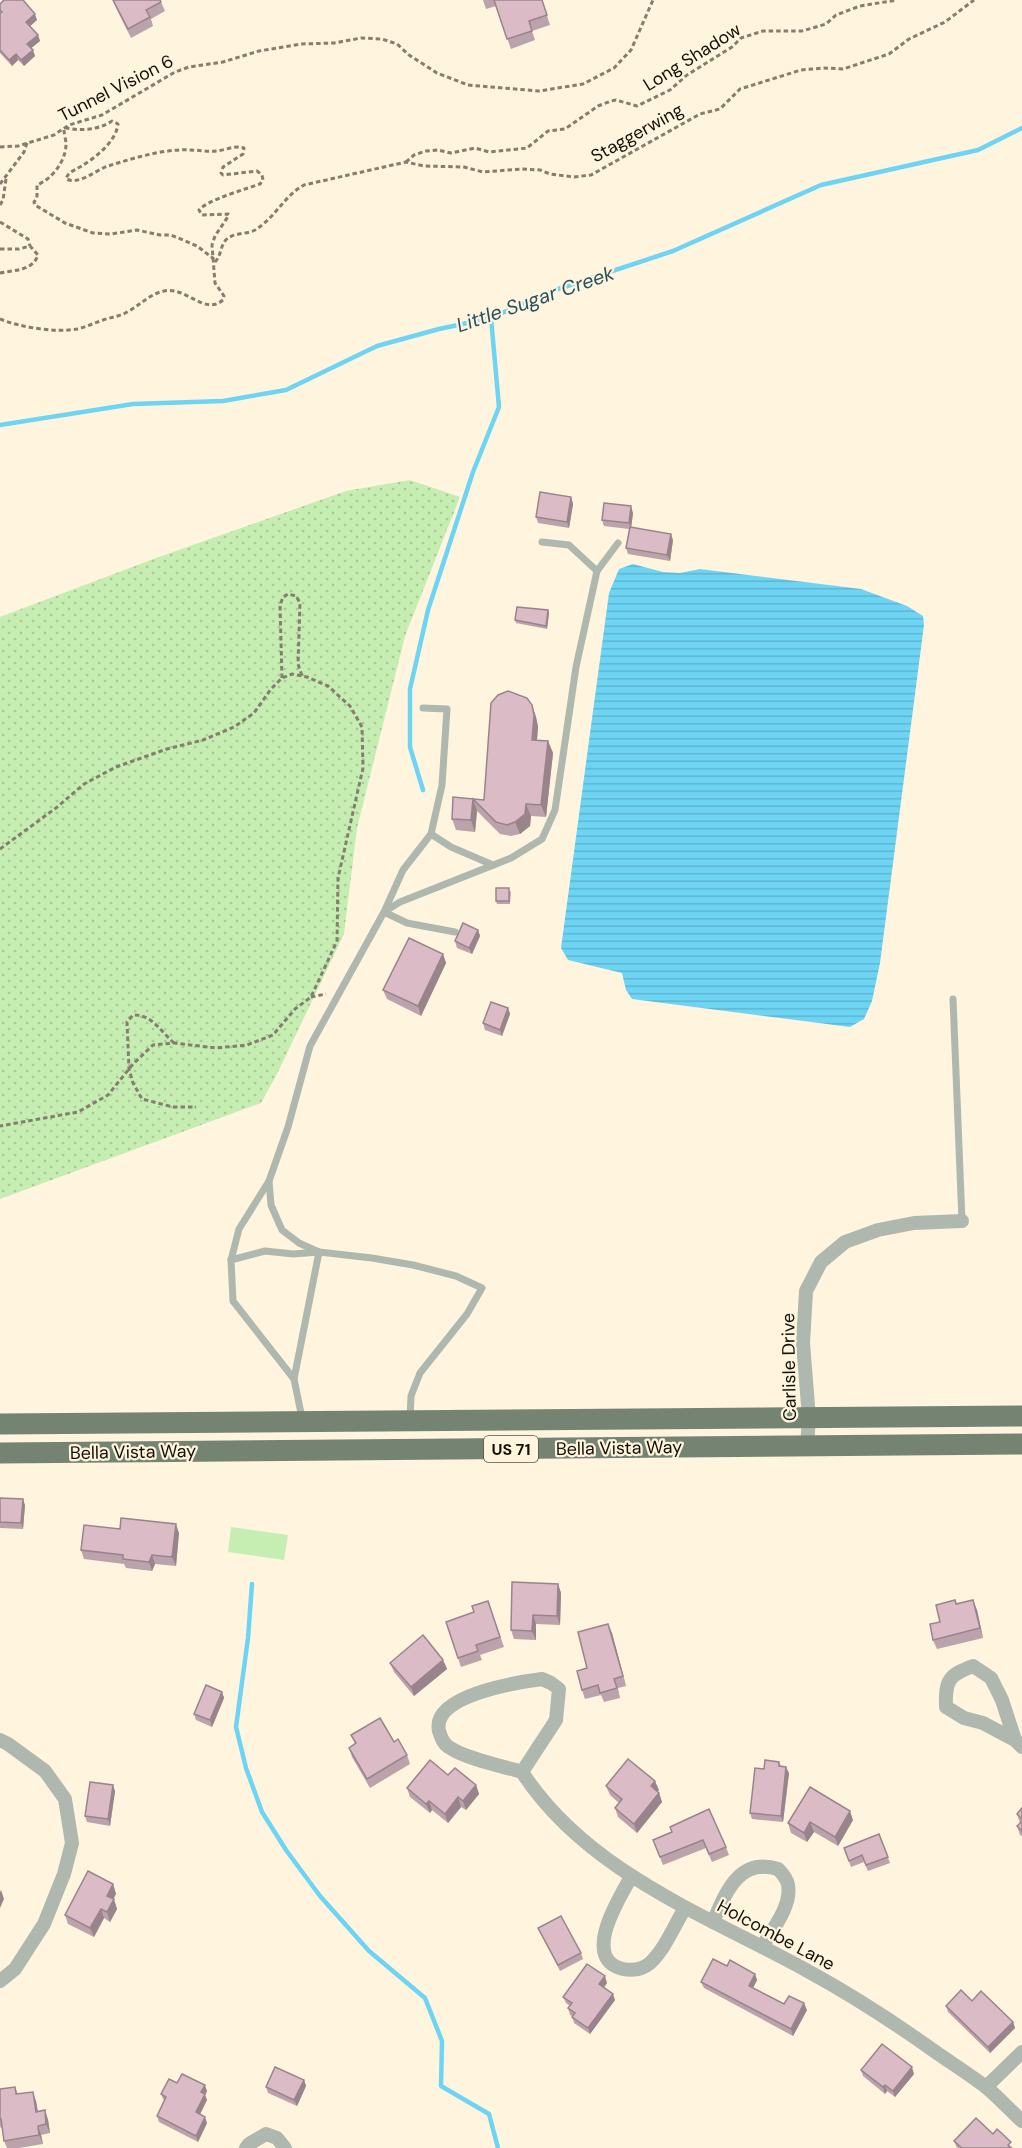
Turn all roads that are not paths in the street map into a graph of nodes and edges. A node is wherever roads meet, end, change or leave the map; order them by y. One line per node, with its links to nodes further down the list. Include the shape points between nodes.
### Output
1 (542, 542): 3 (lane, via 569,545)
2 (618, 543): 3 (lane)
3 (597, 571): 6 (lane, via 576,667 555,810 542,839)
4 (423, 708): 5 (lane, via 447,709 442,785)
5 (431, 834): 6 (lane); 7 (lane, via 403,870)
6 (493, 865): 7 (lane)
7 (384, 912): 8 (lane, via 407,923); 10 (lane, via 310,1046)
8 (455, 932)
9 (953, 999): 11 (lane)
10 (269, 1181): 12 (lane, via 271,1205 282,1230); 13 (lane, via 239,1229)
11 (962, 1221): 16 (street, Carlisle Drive, via 914,1223 878,1230 845,1242 821,1262 806,1291 803,1343)
12 (319, 1252): 13 (lane, via 265,1251); 14 (lane); 18 (lane, via 413,1265 456,1276 482,1288 467,1314 420,1373 411,1396)
13 (231, 1260): 14 (lane, via 233,1301)
14 (294, 1379): 17 (lane)
15 (1022, 1416): 16 (main road, Bella Vista Way / US 71)
16 (809, 1418): 18 (main road, Bella Vista Way / US 71); 21 (street, Carlisle Drive)
17 (303, 1421): 18 (main road, Bella Vista Way / US 71); 19 (main road, Bella Vista Way / US 71)
18 (410, 1421)
19 (0, 1424)
20 (1022, 1444): 21 (main road, Bella Vista Way / US 71)
21 (807, 1446): 22 (main road, Bella Vista Way / US 71)
22 (0, 1454)
23 (0, 1740): 30 (street, via 45,1771 64,1799 72,1843 44,1924 15,1969)
24 (1019, 1743): 24 (street, via 991,1678 973,1665 955,1673 945,1690 946,1707)
25 (522, 1772): 25 (street, via 453,1750 442,1742 438,1726 442,1715 475,1694 503,1684 542,1679 551,1683 559,1689 556,1720); 26 (street, Holcombe Lane, via 534,1791 586,1843)
26 (632, 1877): 27 (street, Holcombe Lane); 27 (street, via 609,1917 604,1935 604,1950 621,1969 637,1970 648,1965)
27 (685, 1908): 28 (street, Holcombe Lane)
28 (713, 1922): 29 (street, Holcombe Lane); 29 (street, via 729,1888 742,1872 759,1865 778,1869 789,1886 786,1902)
29 (762, 1947): 32 (street, Holcombe Lane, via 879,2013)
30 (0, 1981)
31 (1022, 2052): 32 (street)
32 (986, 2087): 33 (street, Holcombe Lane)
33 (1022, 2121)
34 (246, 2148): 35 (street, via 266,2134 277,2138)
35 (285, 2148)

